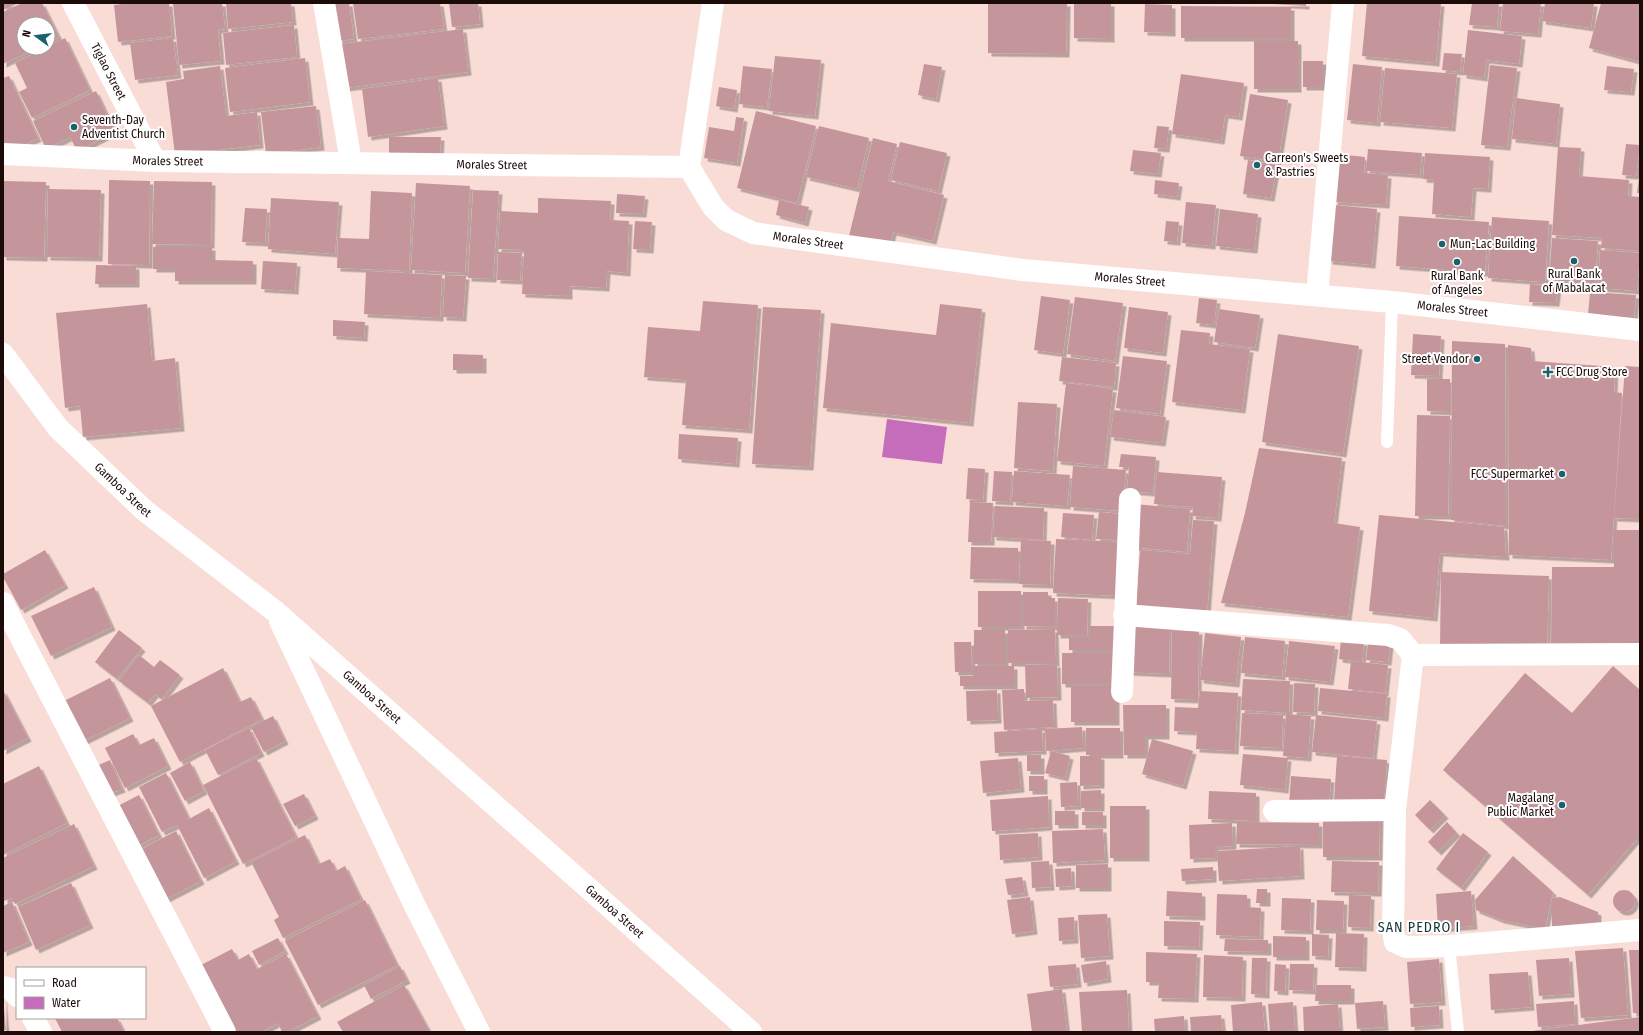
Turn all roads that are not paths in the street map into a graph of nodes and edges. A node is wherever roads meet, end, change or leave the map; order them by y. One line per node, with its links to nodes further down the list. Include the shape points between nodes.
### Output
1 (73, 3): 6 (street, Tiglao Street)
2 (324, 3): 7 (street)
3 (713, 3): 8 (street)
4 (1343, 3): 9 (street)
5 (3, 154): 6 (street, Morales Street)
6 (155, 161): 7 (street, Morales Street)
7 (351, 162): 8 (street, Morales Street)
8 (689, 167): 9 (street, Morales Street, via 712,207 726,220 753,233 1023,270)
9 (1317, 295): 10 (street, Morales Street)
10 (1392, 302): 11 (street, Morales Street); 13 (lane)
11 (1640, 330)
12 (3, 354): 16 (street, Gamboa Street, via 58,428 144,510)
13 (1387, 442)
14 (1130, 499): 17 (street)
15 (3, 602): 28 (street)
16 (276, 612): 30 (street, via 415,906); 31 (street, Gamboa Street)
17 (1124, 615): 19 (street, via 1388,635 1400,639); 20 (street)
18 (1640, 654): 19 (street)
19 (1413, 655): 21 (street)
20 (1122, 692)
21 (1395, 810): 22 (street); 24 (street, via 1395,942 1406,947)
22 (1274, 811)
23 (1640, 930): 24 (street)
24 (1449, 946): 32 (lane)
25 (3, 987): 26 (street, via 11,989)
26 (16, 995)
27 (34, 1019): 29 (street)
28 (217, 1029)
29 (40, 1032)
30 (479, 1032)
31 (751, 1032)
32 (1458, 1032)

